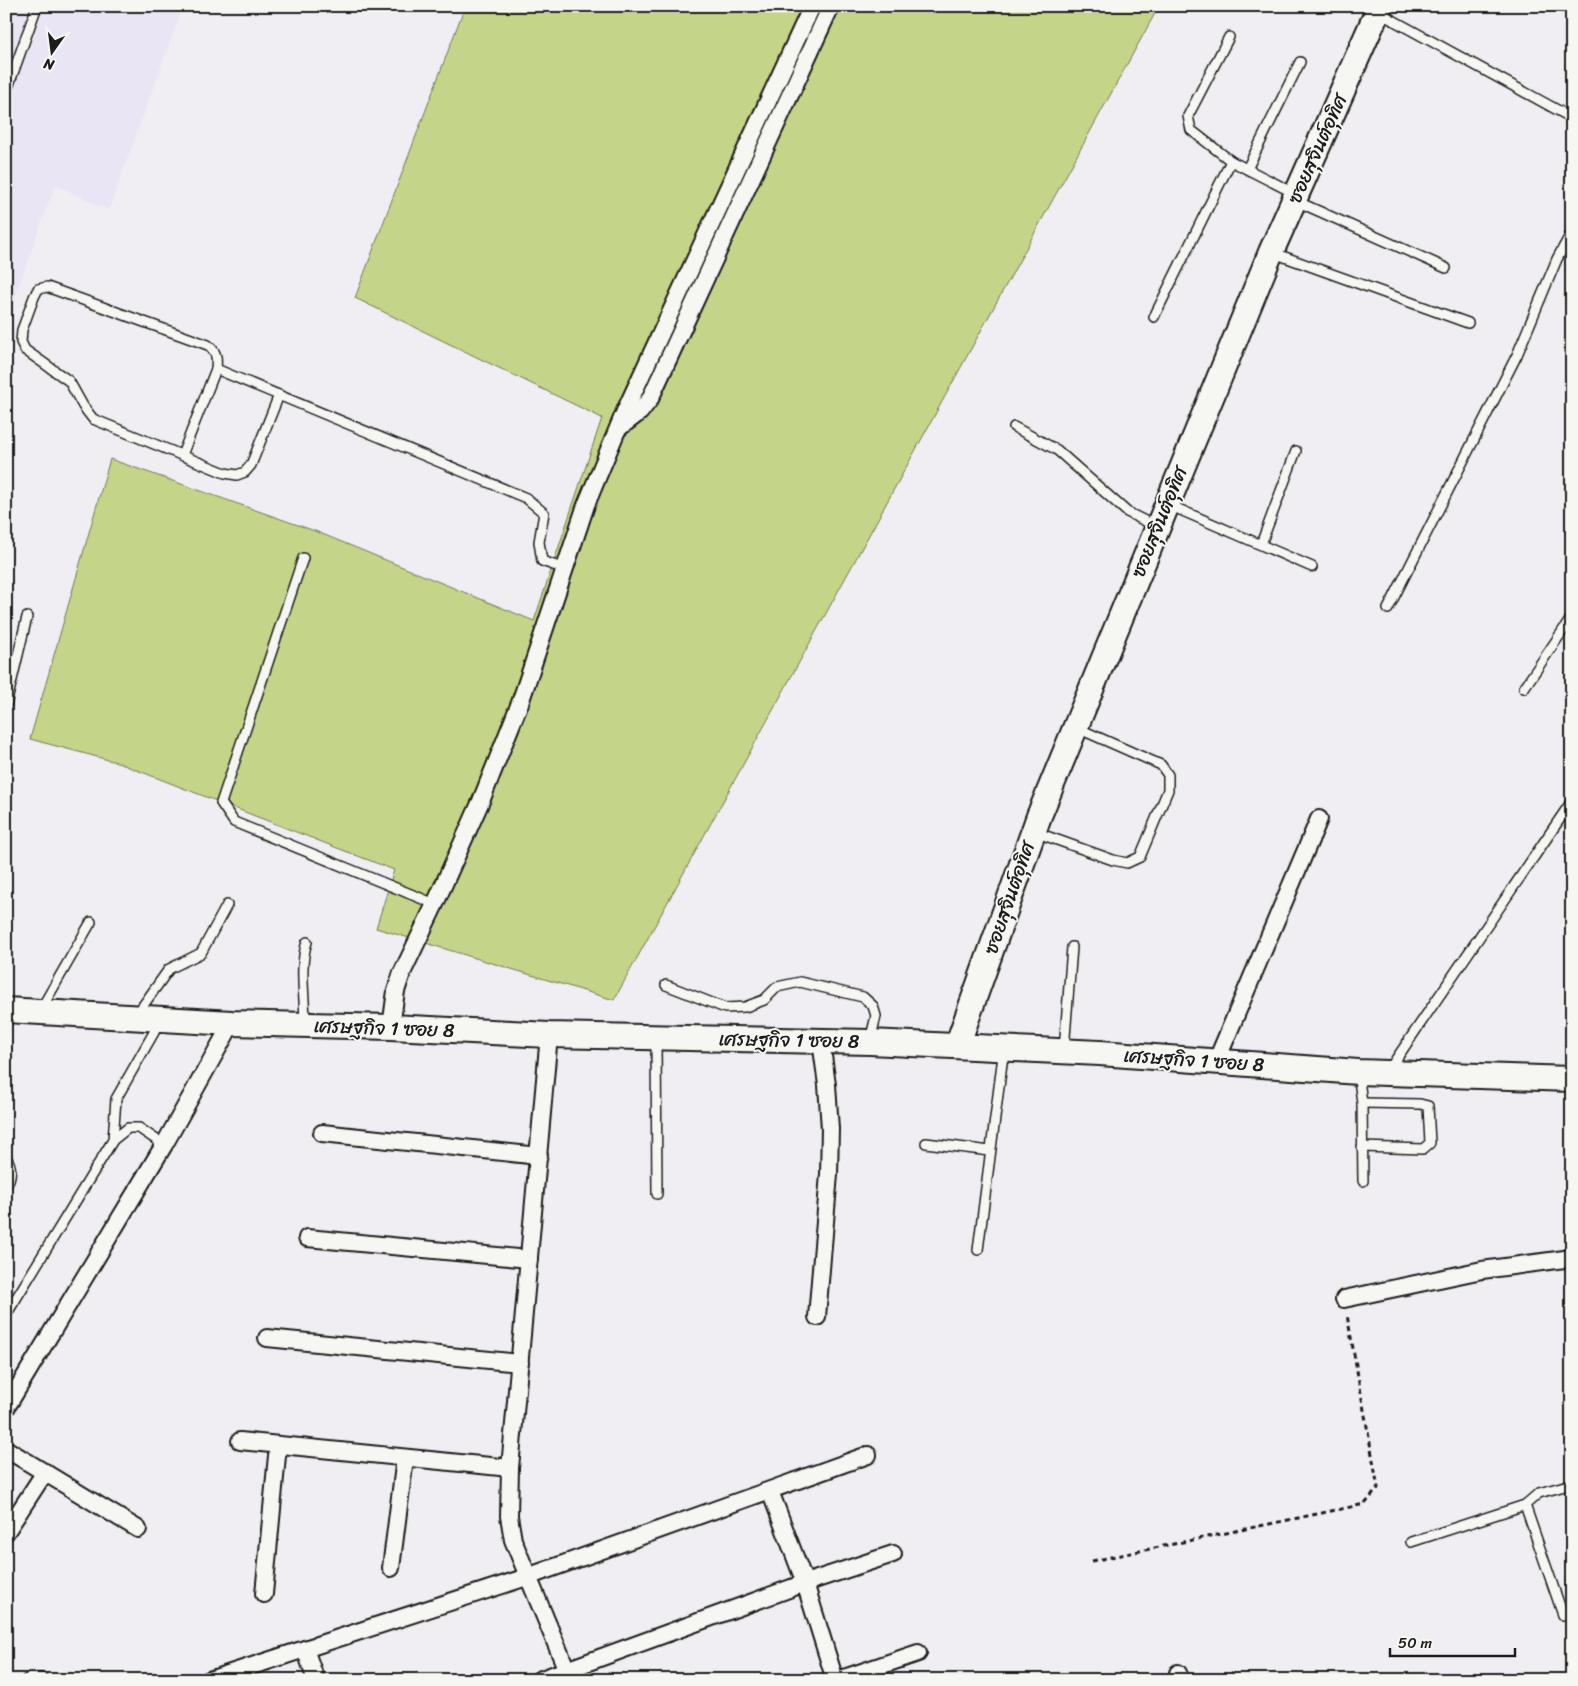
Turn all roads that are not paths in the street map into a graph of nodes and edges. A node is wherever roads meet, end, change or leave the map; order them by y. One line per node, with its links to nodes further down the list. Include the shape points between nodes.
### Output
1 (37, 6): 7 (lane)
2 (812, 6): 20 (street)
3 (831, 6): 20 (street, via 650,399 640,412)
4 (1379, 9): 8 (lane); 11 (street, ซอยสุจินต์อุทิศ)
5 (1229, 38): 9 (lane, via 1188,116 1191,130)
6 (1300, 62): 10 (lane)
7 (6, 93)
8 (1572, 118)
9 (1231, 161): 10 (lane); 15 (lane)
10 (1248, 169): 11 (lane)
11 (1296, 197): 13 (street, ซอยสุจินต์อุทิศ); 14 (lane)
12 (1572, 232): 29 (lane, via 1557,259 1517,355)
13 (1272, 252): 16 (lane); 23 (street, ซอยสุจินต์อุทิศ)
14 (1446, 268)
15 (1154, 317)
16 (1468, 323)
17 (216, 369): 18 (lane); 22 (lane); 22 (lane, via 217,358 208,345 47,287 38,289 34,296 22,330 21,342 25,350 69,381 93,419)
18 (279, 395): 22 (lane, via 251,465 245,472 237,475 224,473); 28 (lane, via 526,498 544,513 539,542 542,562)
19 (1014, 426): 24 (lane, via 1057,450 1127,512)
20 (618, 429): 28 (street, via 586,505)
21 (1296, 451): 25 (lane)
22 (182, 455)
23 (1167, 504): 24 (street, ซอยสุจินต์อุทิศ); 25 (lane)
24 (1157, 528): 34 (street, ซอยสุจินต์อุทิศ)
25 (1261, 544): 27 (lane)
26 (303, 558): 38 (lane, via 221,802 234,822)
27 (1312, 567)
28 (565, 570): 38 (street, via 520,703)
29 (1388, 610)
30 (27, 617): 33 (lane)
31 (1572, 617): 32 (lane)
32 (1524, 688)
33 (6, 704)
34 (1075, 726): 37 (street, ซอยสุจินต์อุทิศ); 37 (lane, via 1161,765 1168,776 1168,790 1140,857 1127,863)
35 (1572, 801): 60 (lane)
36 (1319, 819): 58 (street)
37 (1032, 831): 55 (street, ซอยสุจินต์อุทิศ)
38 (435, 904): 50 (street, via 402,973)
39 (227, 905): 46 (lane, via 200,952 169,969)
40 (91, 922): 45 (lane)
41 (308, 942): 49 (lane, via 303,972)
42 (1072, 946): 57 (lane)
43 (666, 985): 54 (lane, via 725,1008 745,1007 764,1000 777,987 800,982 862,997 873,1006 876,1016)
44 (6, 1010): 45 (street, เศรษฐกิจ 1 ซอย 8)
45 (39, 1012): 46 (street, เศรษฐกิจ 1 ซอย 8)
46 (136, 1017): 47 (street, เศรษฐกิจ 1 ซอย 8)
47 (162, 1018): 48 (street, เศรษฐกิจ 1 ซอย 8); 64 (lane, via 116,1099)
48 (232, 1023): 49 (street, เศรษฐกิจ 1 ซอย 8); 66 (street)
49 (305, 1024): 50 (street, เศรษฐกิจ 1 ซอย 8)
50 (390, 1027): 51 (street, เศรษฐกิจ 1 ซอย 8)
51 (549, 1035): 52 (street, เศรษฐกิจ 1 ซอย 8); 69 (street)
52 (656, 1037): 53 (street, เศรษฐกิจ 1 ซอย 8); 73 (lane)
53 (820, 1040): 54 (street, เศรษฐกิจ 1 ซอย 8); 80 (street, via 830,1129)
54 (870, 1042): 55 (street, เศรษฐกิจ 1 ซอย 8)
55 (957, 1046): 56 (street, เศรษฐกิจ 1 ซอย 8)
56 (1004, 1048): 57 (street, เศรษฐกิจ 1 ซอย 8); 68 (lane)
57 (1064, 1052): 58 (street, เศรษฐกิจ 1 ซอย 8)
58 (1216, 1062): 59 (street, เศรษฐกิจ 1 ซอย 8)
59 (1358, 1072): 60 (street, เศรษฐกิจ 1 ซอย 8); 62 (lane)
60 (1386, 1073): 61 (street, เศรษฐกิจ 1 ซอย 8)
61 (1572, 1079)
62 (1362, 1103): 67 (lane); 67 (lane, via 1428,1106 1430,1144 1424,1149)
63 (322, 1134): 69 (street)
64 (113, 1140): 66 (lane, via 128,1128 139,1128); 79 (lane)
65 (926, 1142): 68 (lane)
66 (164, 1145): 83 (street)
67 (1362, 1147): 71 (lane)
68 (990, 1151): 75 (lane)
69 (539, 1156): 77 (street)
70 (6, 1158): 72 (lane, via 10,1162 11,1178)
71 (1363, 1181)
72 (6, 1186)
73 (657, 1194)
74 (307, 1238): 77 (street)
75 (978, 1250)
76 (1572, 1258): 78 (street, via 1482,1270)
77 (529, 1259): 82 (street)
78 (1344, 1299)
79 (6, 1315)
80 (817, 1317)
81 (267, 1338): 82 (street)
82 (520, 1363): 89 (street)
83 (6, 1408)
84 (240, 1441): 85 (street)
85 (278, 1445): 88 (street); 101 (street)
86 (6, 1449): 90 (street)
87 (868, 1455): 92 (street)
88 (405, 1458): 89 (street); 98 (street)
89 (510, 1468): 99 (street, via 509,1516 513,1540)
90 (45, 1472): 94 (street); 95 (street)
91 (1572, 1484): 93 (lane, via 1539,1493)
92 (770, 1491): 99 (street); 100 (street)
93 (1525, 1504): 96 (lane); 102 (lane)
94 (138, 1529)
95 (6, 1532)
96 (1411, 1542)
97 (893, 1554): 100 (street)
98 (391, 1568)
99 (527, 1577): 103 (street); 105 (street)
100 (805, 1583): 105 (street); 111 (street)
101 (264, 1594)
102 (1563, 1615)
103 (305, 1649): 108 (street); 109 (street)
104 (918, 1653): 111 (street)
105 (570, 1675): 110 (street)
106 (26, 1680): 107 (lane)
107 (44, 1680)
108 (209, 1680)
109 (316, 1680)
110 (540, 1680)
111 (837, 1680)

